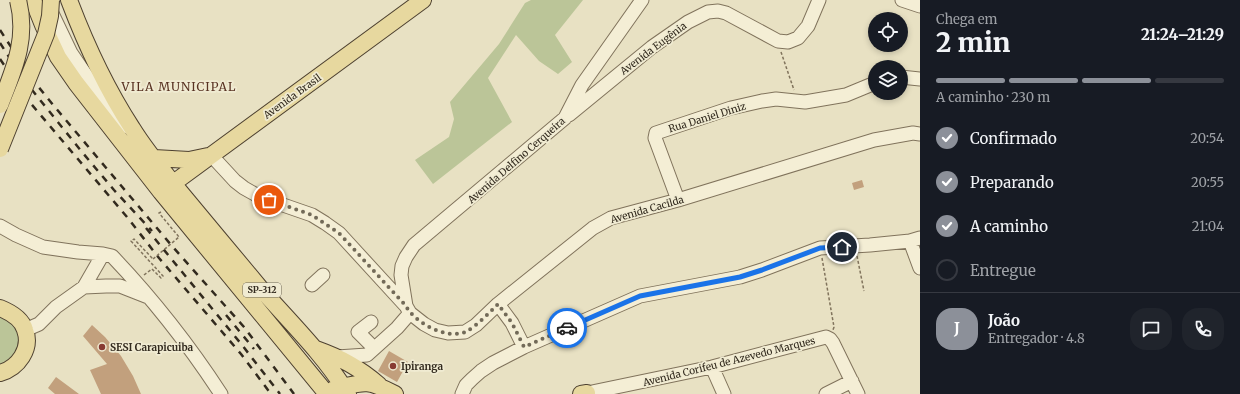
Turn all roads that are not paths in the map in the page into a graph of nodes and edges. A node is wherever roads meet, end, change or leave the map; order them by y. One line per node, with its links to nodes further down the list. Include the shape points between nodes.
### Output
1 (18, 0): 14 (main road, bridge, via 22,22 21,43)
2 (33, 0): 20 (main road, SP-312, via 58,56 76,83)
3 (39, 0): 9 (street)
4 (69, 0): 18 (main road, SP-312, via 97,66 132,129)
5 (423, 0): 19 (main road, Avenida Brasil)
6 (642, 0): 15 (street, Avenida Delfino Cerqueira, via 582,85)
7 (819, 0): 15 (street, Avenida Eugênia, via 802,35 788,42 778,41 726,13 708,12 669,34)
8 (902, 0): 10 (street)
9 (49, 4): 17 (main road, bridge, via 50,16 46,34); 18 (street, via 71,53 111,112)
10 (920, 6)
11 (908, 78): 12 (street)
12 (920, 79)
13 (868, 86): 21 (street, Rua Daniel Diniz, via 846,95 801,102 776,99 762,101 731,108 656,133 655,138)
14 (0, 105)
15 (565, 118): 32 (street, Avenida Delfino Cerqueira, via 414,245 402,266 401,275)
16 (920, 134): 21 (street, Avenida Cacilda, via 874,140)
17 (0, 149)
18 (149, 152): 19 (main road, via 189,160); 20 (main road, SP-312)
19 (211, 155): 20 (main road, Avenida Brasil); 32 (street, Avenida Cacilda, via 244,188 260,197 312,215 339,233)
20 (167, 188): 36 (main road, SP-312); 45 (main road, SP-312)
21 (678, 200): 30 (street, Avenida Cacilda, via 611,218 599,224)
22 (0, 226): 24 (street, via 43,246)
23 (915, 239): 25 (street); 35 (street, via 820,248 740,277 640,296)
24 (103, 254): 28 (street); 29 (street, via 112,256)
25 (920, 268)
26 (323, 275): 27 (street)
27 (312, 285)
28 (84, 287): 29 (street, via 120,286); 34 (street, via 56,307 39,324)
29 (150, 298): 46 (street)
30 (498, 304): 32 (street, Avenida Cacilda, via 476,325 457,334 430,327 419,321); 35 (street, via 512,323)
31 (0, 308): 34 (main road, via 16,317)
32 (408, 309): 37 (street, via 397,328)
33 (371, 322): 37 (street, via 358,332)
34 (26, 330): 41 (main road, via 26,345 20,361 14,367)
35 (524, 347): 48 (street, via 481,371 466,385)
36 (316, 349): 38 (main road); 44 (main road, SP-312)
37 (370, 351): 38 (street); 40 (street)
38 (337, 357): 40 (main road)
39 (712, 367): 42 (street, Avenida Corifeu de Azevedo Marques, via 826,337 830,339); 49 (street, Avenida Corifeu de Azevedo Marques); 50 (street)
40 (364, 372): 43 (main road)
41 (0, 373)
42 (852, 381): 51 (street); 52 (street)
43 (378, 385): 44 (main road, via 359,383); 47 (main road)
44 (345, 390): 45 (main road)
45 (326, 392)
46 (221, 394)
47 (395, 394)
48 (462, 394)
49 (585, 394)
50 (724, 394)
51 (826, 394)
52 (858, 394)

